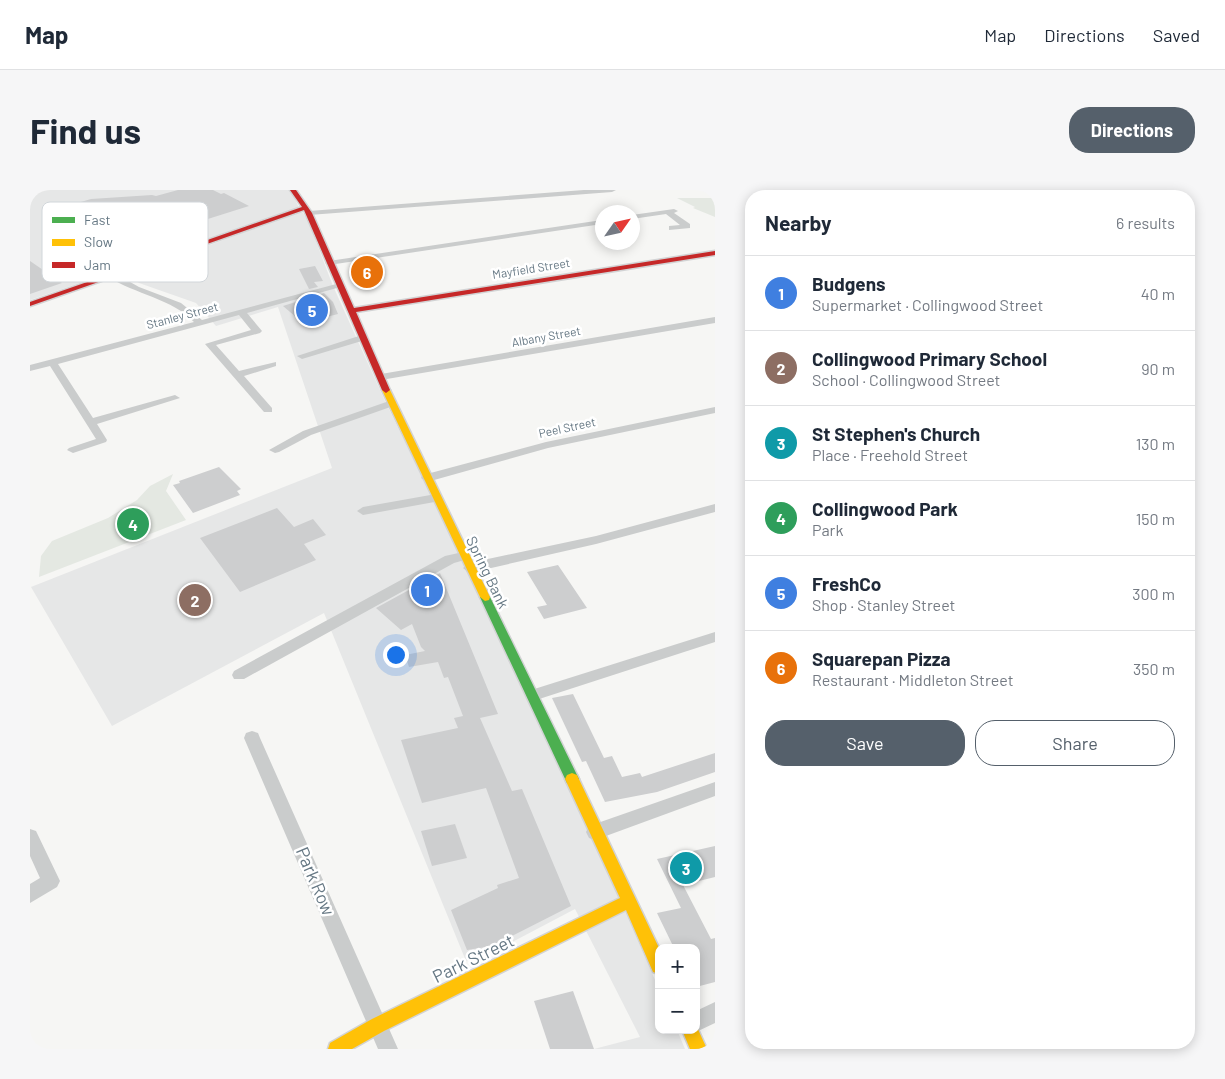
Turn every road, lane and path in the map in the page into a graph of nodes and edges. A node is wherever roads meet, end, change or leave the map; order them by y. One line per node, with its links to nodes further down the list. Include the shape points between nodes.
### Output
1 (293, 190): 3 (street, Spring Bank)
2 (612, 190): 3 (street)
3 (307, 210): 7 (street); 9 (street, Spring Bank)
4 (640, 216): 6 (street, via 671,211 686,226)
5 (595, 223): 9 (street)
6 (672, 228)
7 (208, 243)
8 (715, 253): 14 (street, Mayfield Street)
9 (329, 263): 12 (street, Spring Bank)
10 (90, 282): 13 (street)
11 (124, 282): 17 (street, via 177,302 192,312)
12 (340, 286): 14 (street, Spring Bank); 15 (street, Stanley Street)
13 (31, 302)
14 (350, 311): 18 (street, Spring Bank)
15 (242, 312): 17 (street, Stanley Street); 23 (street, via 256,331 210,344)
16 (715, 320): 24 (street, Albany Street)
17 (200, 323): 20 (street, Stanley Street)
18 (362, 338): 19 (street); 24 (street, Spring Bank)
19 (302, 356)
20 (52, 362): 22 (street, Stanley Street); 29 (street)
21 (273, 364): 23 (street)
22 (30, 368)
23 (237, 375): 27 (street)
24 (380, 377): 26 (street, Spring Bank)
25 (174, 398): 29 (street)
26 (392, 403): 31 (street, via 307,433); 32 (street, Spring Bank)
27 (268, 410)
28 (715, 410): 32 (street, Peel Street, via 546,446)
29 (92, 422): 30 (street, via 102,440)
30 (73, 450)
31 (275, 450)
32 (427, 478): 33 (street, Spring Bank)
33 (436, 498): 35 (street); 36 (street, Spring Bank)
34 (715, 508): 36 (street, via 569,546)
35 (363, 511)
36 (466, 562): 38 (street, via 450,559); 39 (street, Spring Bank)
37 (715, 637): 39 (street)
38 (239, 675)
39 (533, 696): 42 (street, Spring Bank)
40 (252, 738): 49 (street, Park Row)
41 (715, 789): 42 (street)
42 (595, 832): 45 (street, Spring Bank)
43 (30, 837): 44 (street, via 51,881)
44 (30, 894)
45 (627, 902): 46 (street, Spring Bank); 49 (street, Park Street)
46 (655, 958)
47 (715, 1012): 48 (street)
48 (700, 1020)
49 (378, 1025): 51 (street, Park Street); 52 (street, Park Row)
50 (692, 1034): 53 (street)
51 (336, 1049)
52 (388, 1049)
53 (699, 1049)

